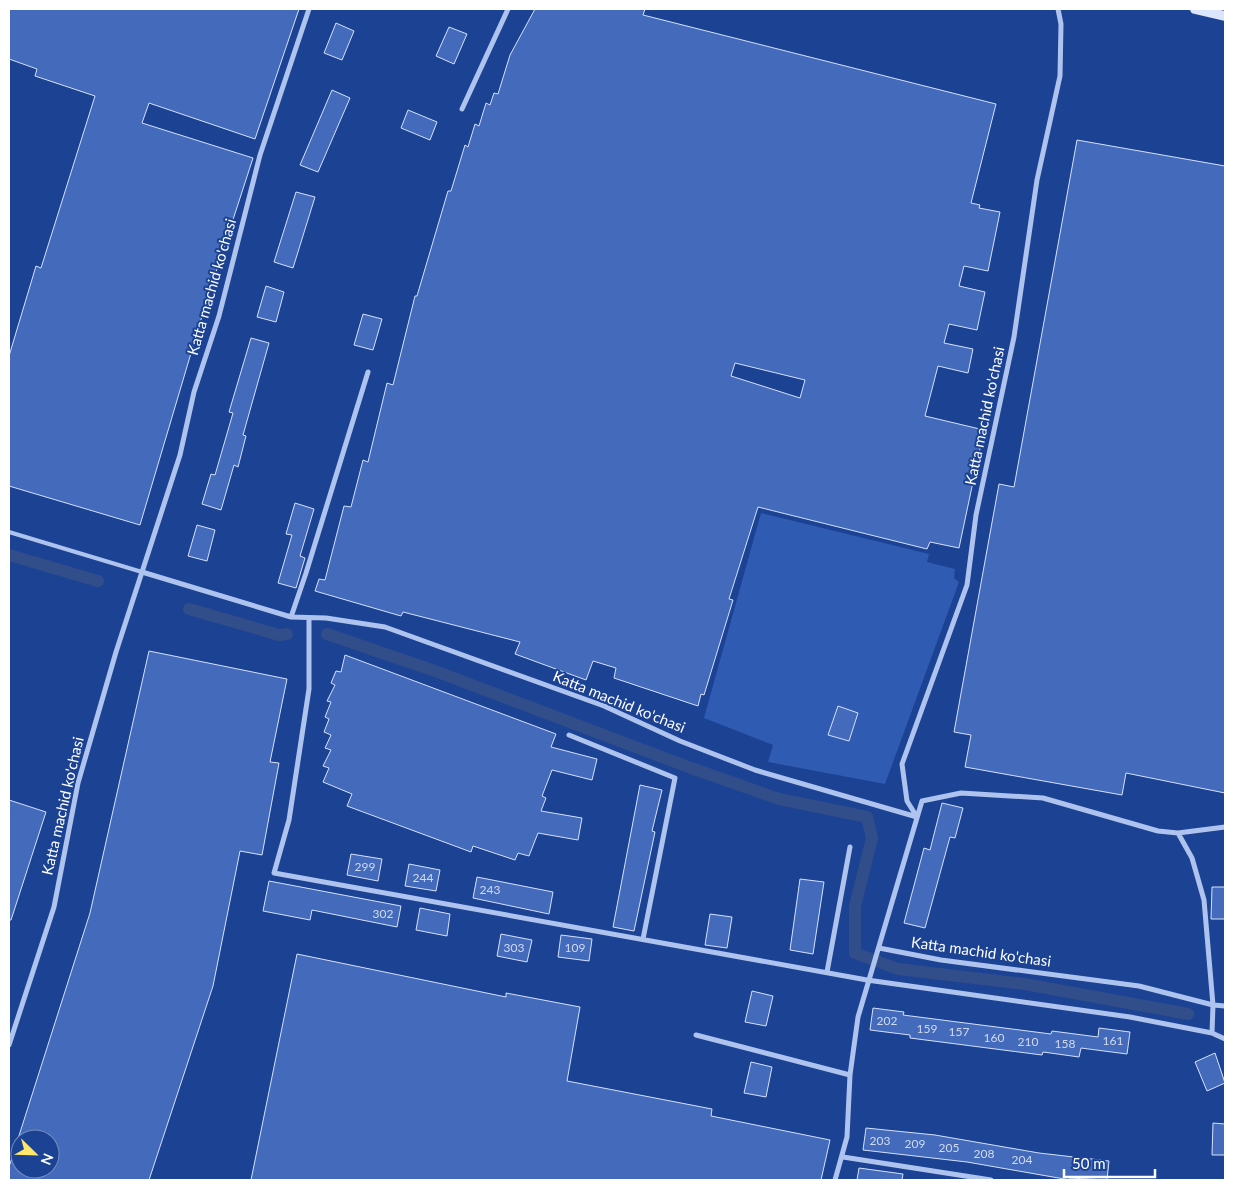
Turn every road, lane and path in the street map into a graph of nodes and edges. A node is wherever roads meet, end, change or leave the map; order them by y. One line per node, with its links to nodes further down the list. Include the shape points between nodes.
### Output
1 (309, 9): 9 (street, Katta machid ko'chasi, via 260,156 219,316 194,392 180,454)
2 (508, 9): 6 (street)
3 (1058, 9): 13 (street, Katta machid ko'chasi, via 1061,24 1060,76 1037,180 1014,337 976,515 967,585 902,764 907,801)
4 (1196, 9): 5 (street)
5 (1225, 16)
6 (462, 109)
7 (368, 372): 10 (street)
8 (9, 532): 9 (lane)
9 (142, 572): 10 (street, Katta machid ko'chasi); 26 (street, Katta machid ko'chasi, via 78,782 54,907)
10 (291, 617): 11 (street, Katta machid ko'chasi)
11 (310, 618): 13 (street, Katta machid ko'chasi, via 385,627 604,706 680,741 755,770); 17 (street, via 309,689 289,820 274,873)
12 (569, 735): 17 (street, via 675,778)
13 (917, 817): 15 (street, via 922,801 960,793 1043,798); 18 (street)
14 (1225, 827): 15 (street)
15 (1178, 834): 21 (street, via 1192,858 1204,900)
16 (850, 847): 19 (street)
17 (643, 939): 19 (street)
18 (879, 948): 20 (street); 21 (street, Katta machid ko'chasi, via 941,960 1139,986)
19 (827, 972): 20 (street)
20 (867, 980): 23 (street, via 1130,1017); 27 (street, via 858,1016)
21 (1213, 1006): 22 (street, Katta machid ko'chasi); 23 (street)
22 (1225, 1006)
23 (1212, 1033): 25 (street)
24 (696, 1035): 27 (street)
25 (1225, 1039)
26 (9, 1045)
27 (850, 1075): 28 (street)
28 (843, 1157): 29 (street); 30 (street)
29 (835, 1180)
30 (991, 1180)

